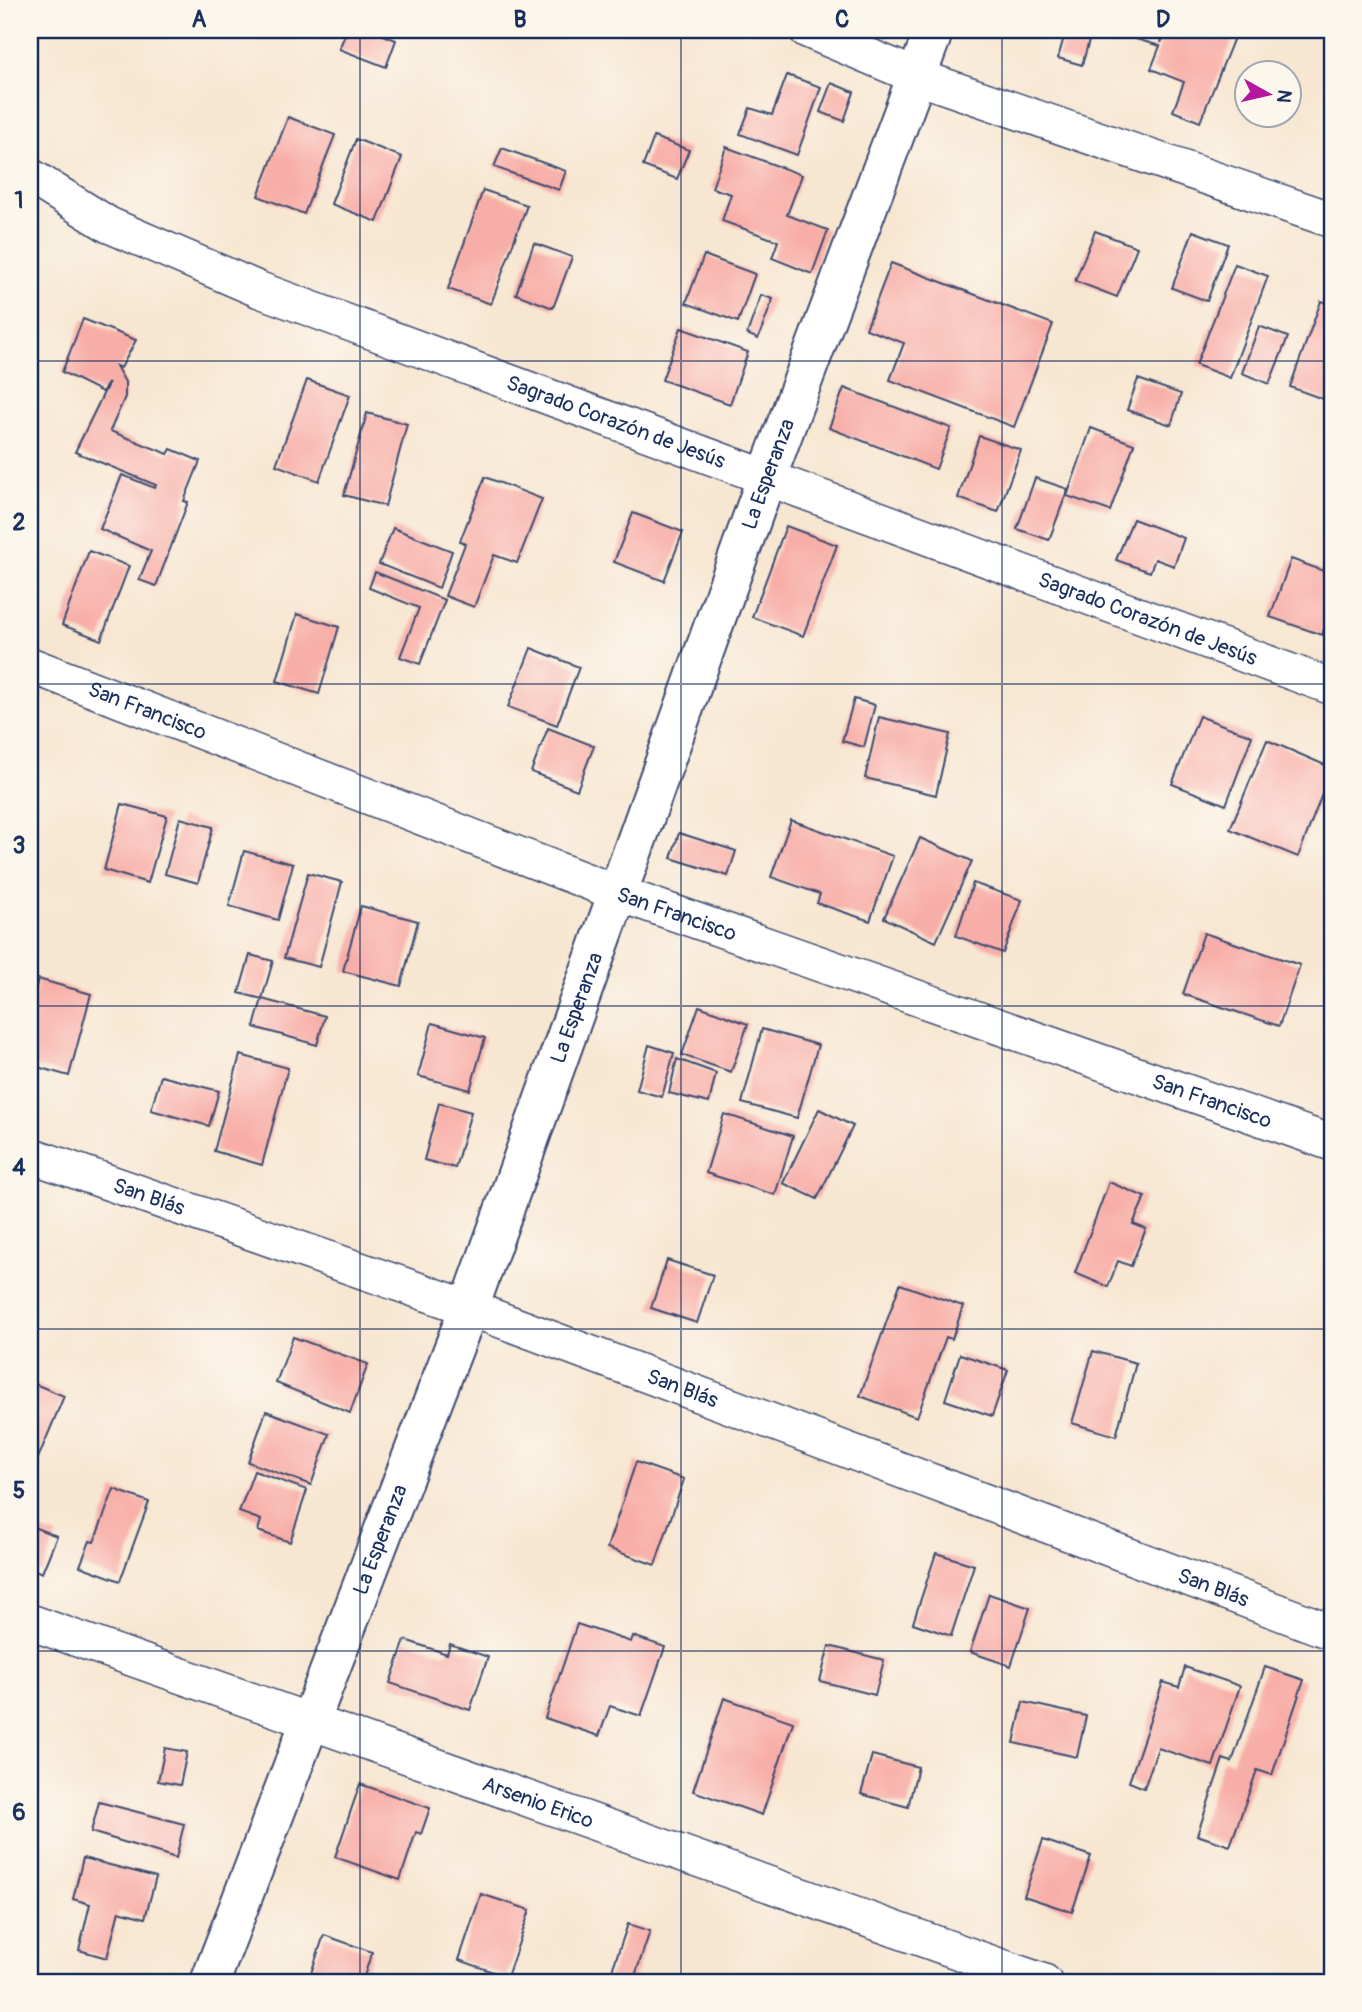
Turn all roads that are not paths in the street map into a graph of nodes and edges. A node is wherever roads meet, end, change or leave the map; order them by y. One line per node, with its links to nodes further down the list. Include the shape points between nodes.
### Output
1 (807, 30): 3 (street)
2 (934, 30): 3 (street, La Esperanza)
3 (918, 77): 5 (street); 6 (street, La Esperanza)
4 (30, 176): 6 (street, Sagrado Corazón de Jesús, via 109,225 260,289)
5 (1332, 220)
6 (766, 479): 8 (street, Sagrado Corazón de Jesús); 9 (street, La Esperanza)
7 (30, 665): 9 (street, San Francisco)
8 (1332, 687)
9 (617, 893): 10 (street, San Francisco); 12 (street, La Esperanza)
10 (1332, 1143)
11 (30, 1155): 12 (street, San Blás)
12 (469, 1308): 14 (street, San Blás); 15 (street, La Esperanza)
13 (30, 1622): 15 (street, Arsenio Erico)
14 (1332, 1632)
15 (310, 1721): 16 (street, La Esperanza); 17 (street, Arsenio Erico)
16 (210, 1982)
17 (1044, 1982)

